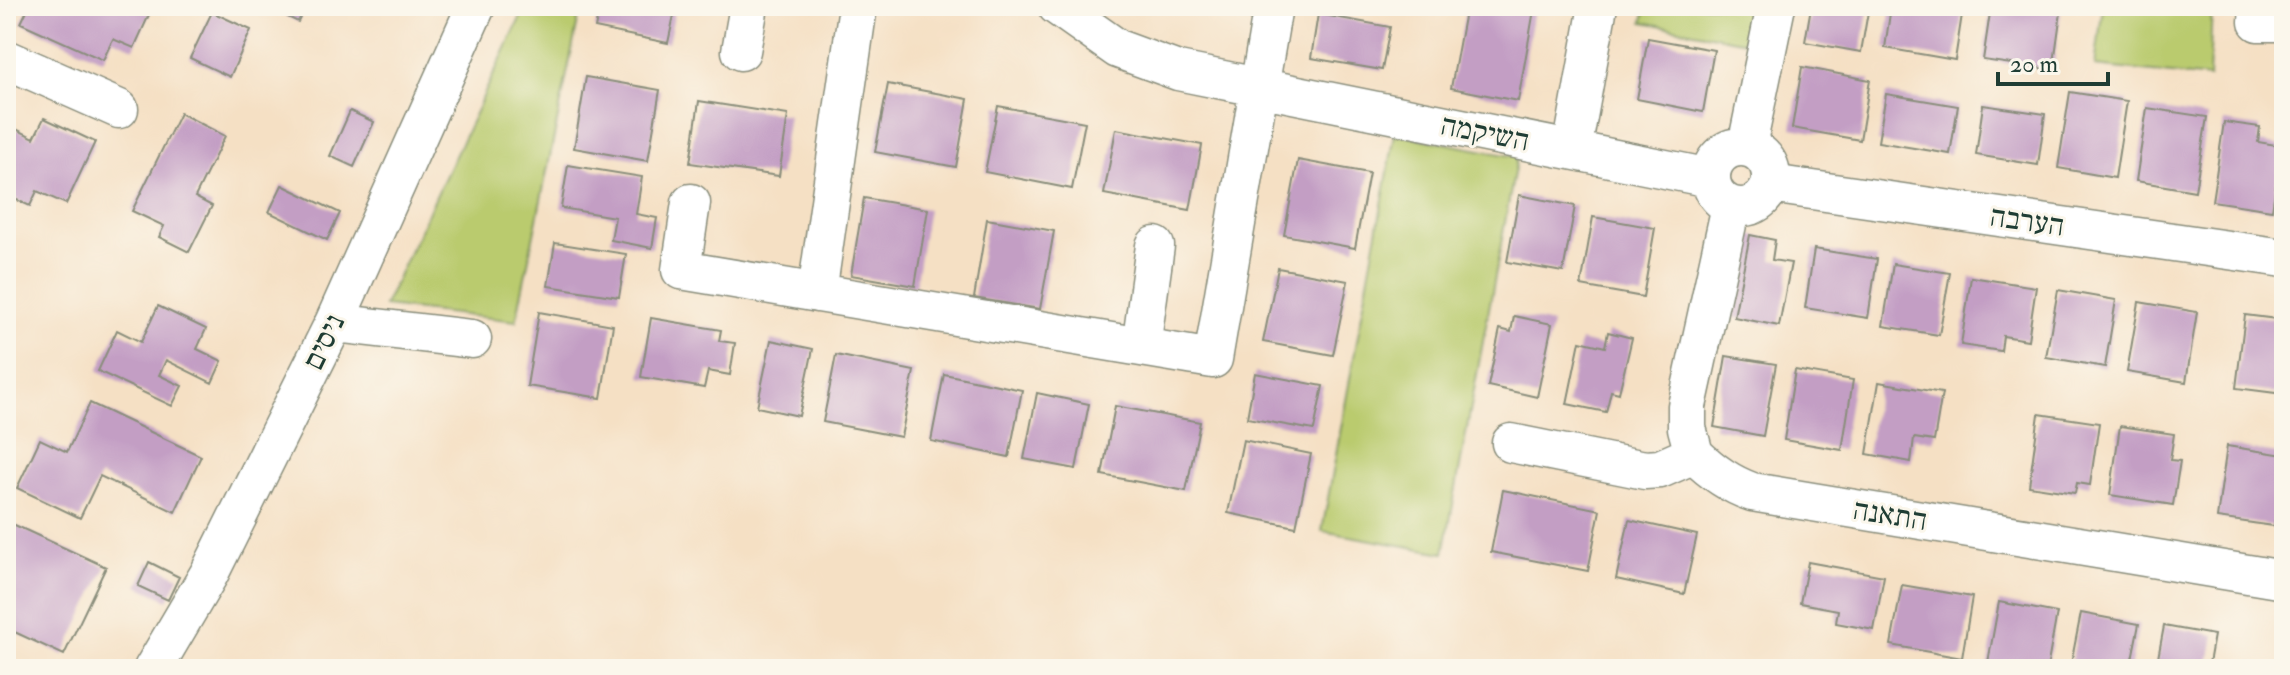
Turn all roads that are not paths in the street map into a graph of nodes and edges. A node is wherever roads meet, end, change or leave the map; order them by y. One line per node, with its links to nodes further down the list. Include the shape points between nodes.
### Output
1 (476, 6): 22 (street, ניסים)
2 (749, 6): 10 (street)
3 (858, 6): 21 (street)
4 (1057, 6): 12 (street, השיקמה, via 1118,49 1178,71)
5 (1273, 6): 12 (street)
6 (1598, 6): 15 (street)
7 (1776, 6): 14 (street)
8 (2259, 6): 9 (street, via 2258,22)
9 (2284, 22)
10 (741, 51)
11 (6, 59): 13 (street)
12 (1259, 87): 15 (street, השיקמה); 24 (street, via 1213,359)
13 (119, 109)
14 (1747, 146): 16 (street, via 1768,163); 17 (street, via 1717,157 1712,167)
15 (1572, 150): 17 (street, השיקמה)
16 (1771, 184): 17 (street, via 1759,202 1749,206); 20 (street, הערבה)
17 (1721, 192): 26 (street, via 1687,406)
18 (691, 203): 21 (street, via 681,270)
19 (1155, 246): 24 (street)
20 (2284, 258)
21 (817, 293): 24 (street)
22 (334, 323): 23 (street); 28 (street, ניסים, via 209,574)
23 (472, 339)
24 (1129, 345)
25 (1511, 443): 26 (street, via 1645,470)
26 (1694, 454): 27 (street, התאנה, via 1710,470 1752,492)
27 (2284, 580)
28 (153, 669)

